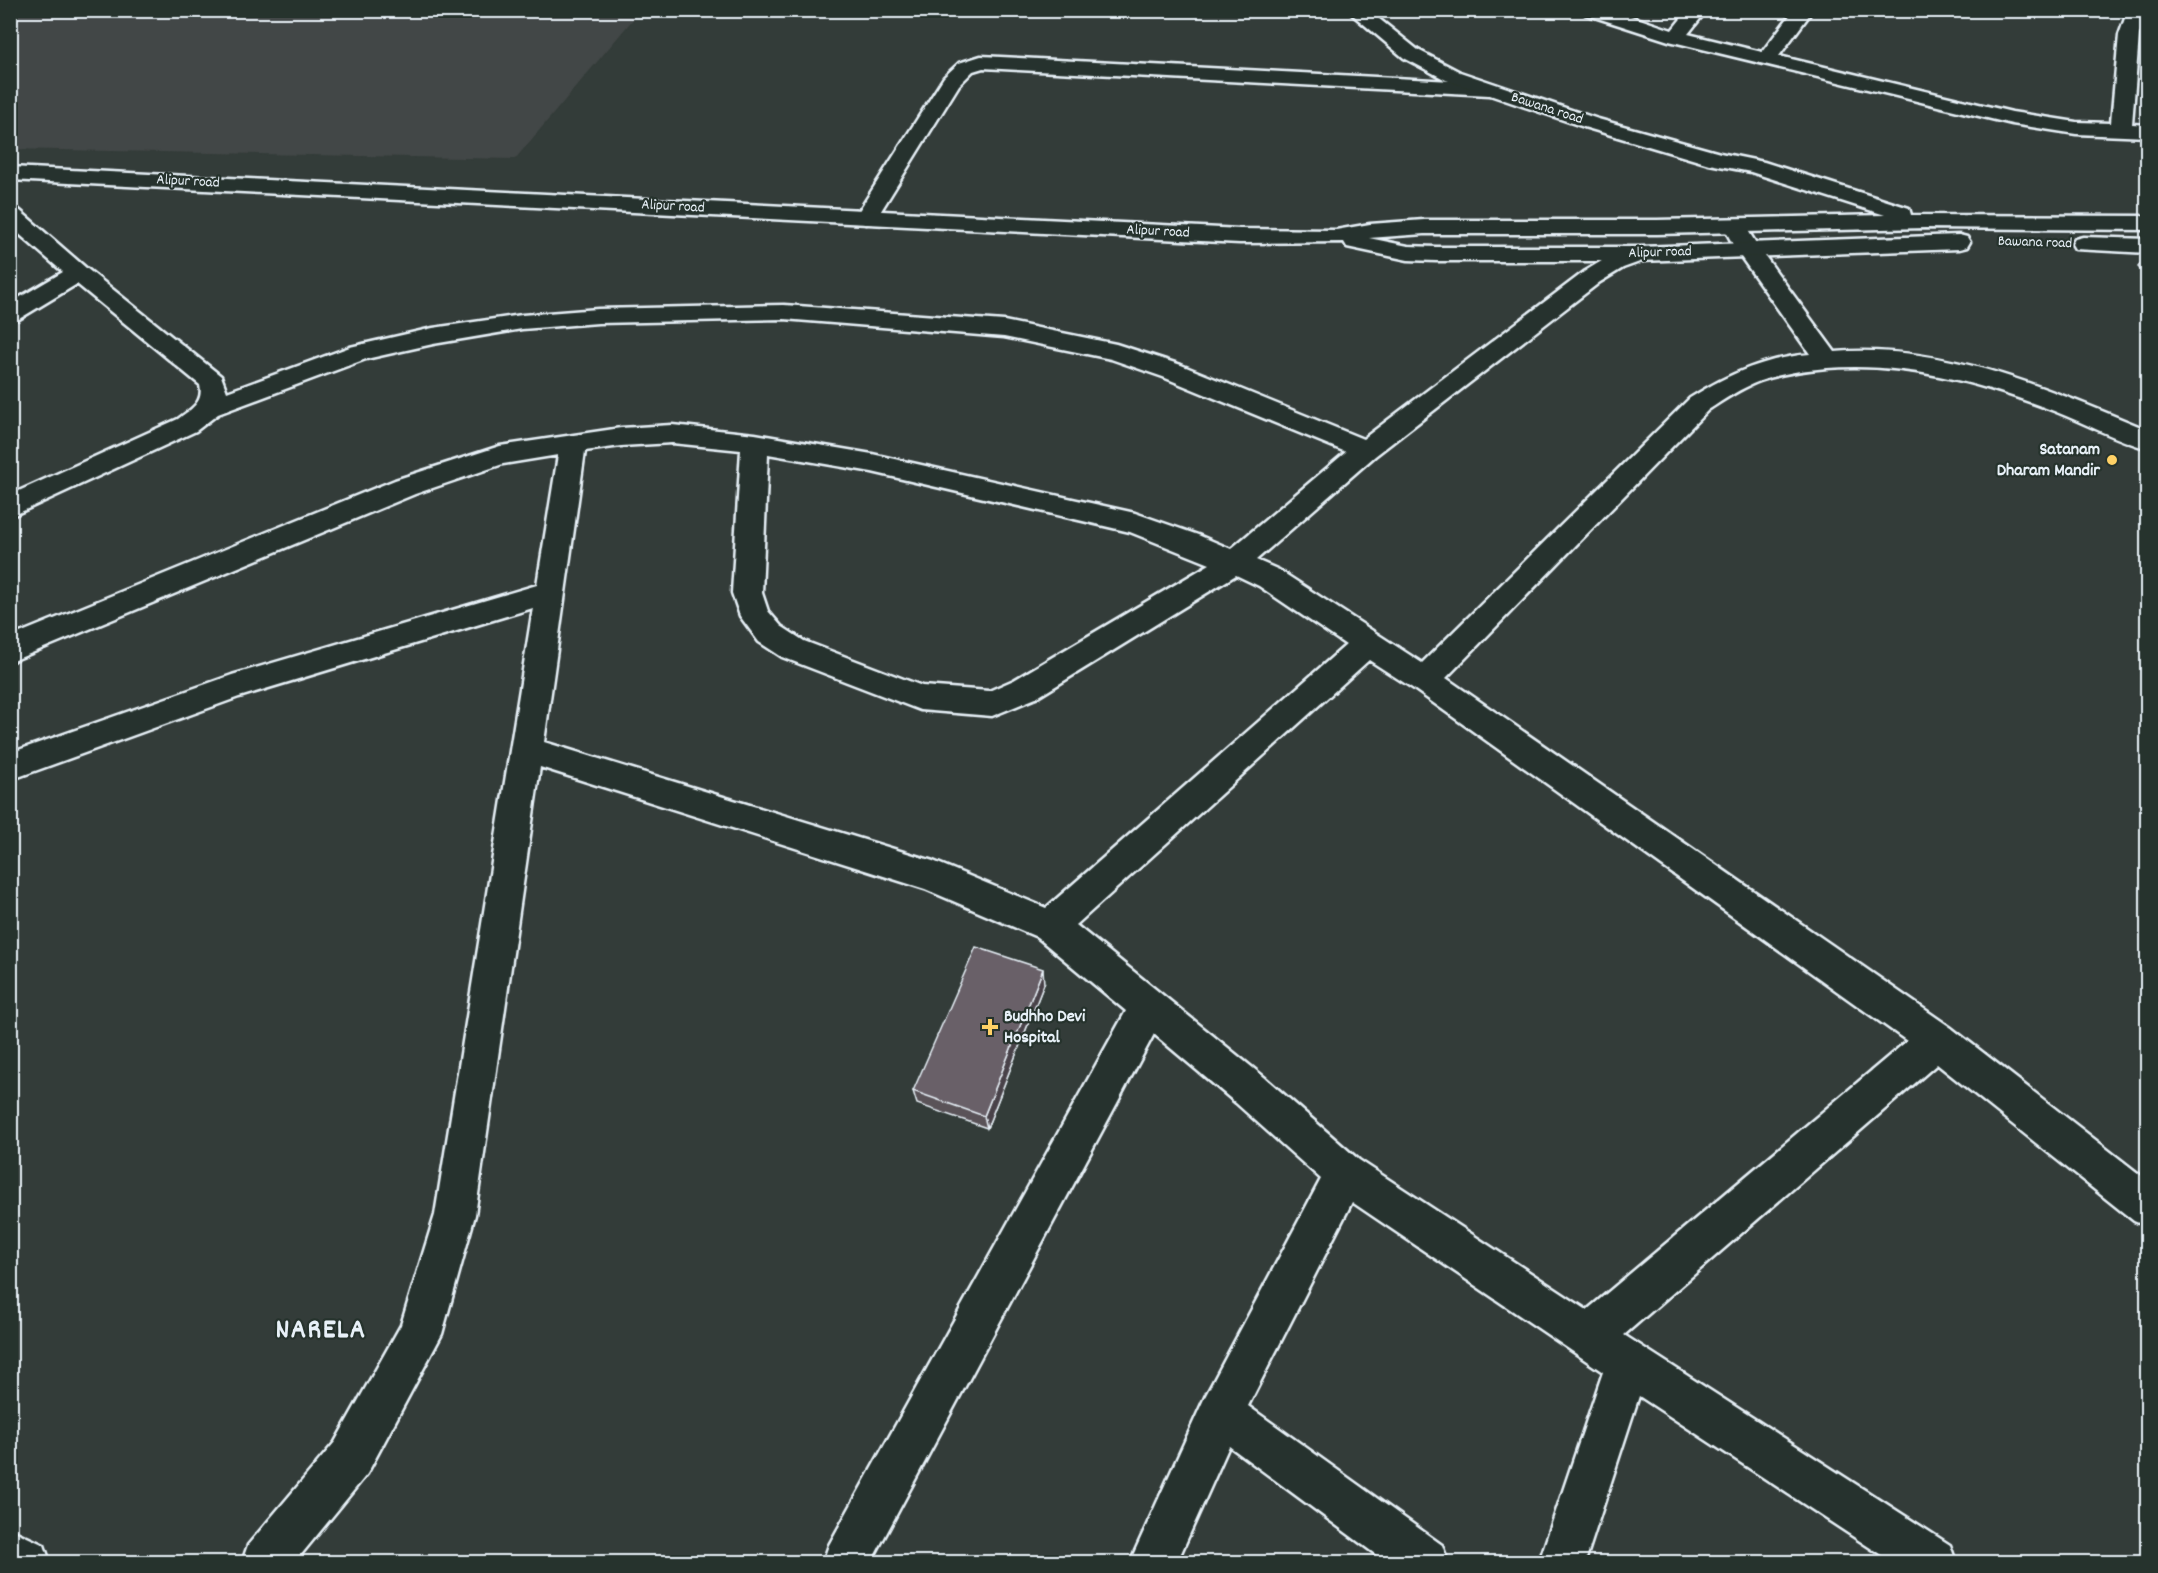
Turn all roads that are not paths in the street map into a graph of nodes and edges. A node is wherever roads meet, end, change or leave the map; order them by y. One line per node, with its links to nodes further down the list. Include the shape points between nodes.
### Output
1 (1356, 10): 10 (street, Bawana road, via 1411,54)
2 (1592, 10): 7 (street)
3 (1698, 10): 7 (street)
4 (1804, 10): 9 (street)
5 (2138, 10): 6 (street)
6 (2138, 36): 11 (street)
7 (1676, 37): 9 (street)
8 (1464, 59): 13 (street, Bawana road, via 1699,139)
9 (1767, 59): 11 (street, via 2012,118)
10 (1489, 89): 13 (street, Bawana road, via 1591,123); 16 (street, via 981,62 966,67 951,81)
11 (2121, 130): 12 (street)
12 (2148, 131)
13 (1756, 167): 17 (street, Bawana road)
14 (10, 173): 16 (street, Alipur road)
15 (10, 214): 25 (street)
16 (866, 217): 20 (street, Alipur road, via 1239,236)
17 (1925, 221): 18 (street, Bawana road); 19 (street, Alipur road); 21 (street, Bawana road)
18 (2148, 223)
19 (1734, 226): 20 (street, Alipur road, via 1424,227); 23 (street)
20 (1336, 237): 24 (street, Alipur road, via 1408,253)
21 (1987, 242): 22 (street, Bawana road); 23 (street, Alipur road)
22 (2148, 246)
23 (1748, 250): 24 (street, Alipur road); 27 (street)
24 (1640, 254): 32 (street, via 1592,277)
25 (78, 273): 26 (street); 28 (street, via 212,382 215,395)
26 (10, 314)
27 (1827, 359): 29 (street, via 1874,357 1935,364 1985,376); 38 (street, via 1783,365 1735,382 1698,404)
28 (209, 408): 32 (street, via 359,353 522,321 784,312 1004,329 1116,352); 33 (street, via 187,424)
29 (2148, 440)
30 (756, 443): 31 (street, via 672,434 621,436); 34 (street, via 872,464 1135,523); 34 (street, via 747,593 755,616 770,634 793,649 920,698 992,704 1024,689)
31 (573, 444): 35 (street); 37 (street, via 500,455 405,487)
32 (1366, 450): 34 (street)
33 (10, 507)
34 (1234, 563): 36 (street, via 1269,578)
35 (550, 592): 39 (street); 40 (street, via 232,687)
36 (1367, 644): 38 (street); 41 (street)
37 (10, 650)
38 (1425, 680): 43 (street)
39 (528, 750): 41 (street, via 933,876); 51 (street, via 455,1215 420,1334 351,1458)
40 (10, 767)
41 (1050, 926): 42 (street)
42 (1149, 1006): 44 (street); 52 (street)
43 (1937, 1040): 45 (street); 46 (street)
44 (1346, 1174): 46 (street); 48 (street)
45 (2148, 1207)
46 (1588, 1337): 47 (street)
47 (1628, 1363): 55 (street); 56 (street)
48 (1221, 1413): 53 (street); 54 (street)
49 (10, 1552): 50 (street)
50 (27, 1563)
51 (265, 1563)
52 (846, 1563)
53 (1153, 1563)
54 (1425, 1563)
55 (1562, 1563)
56 (1933, 1563)

